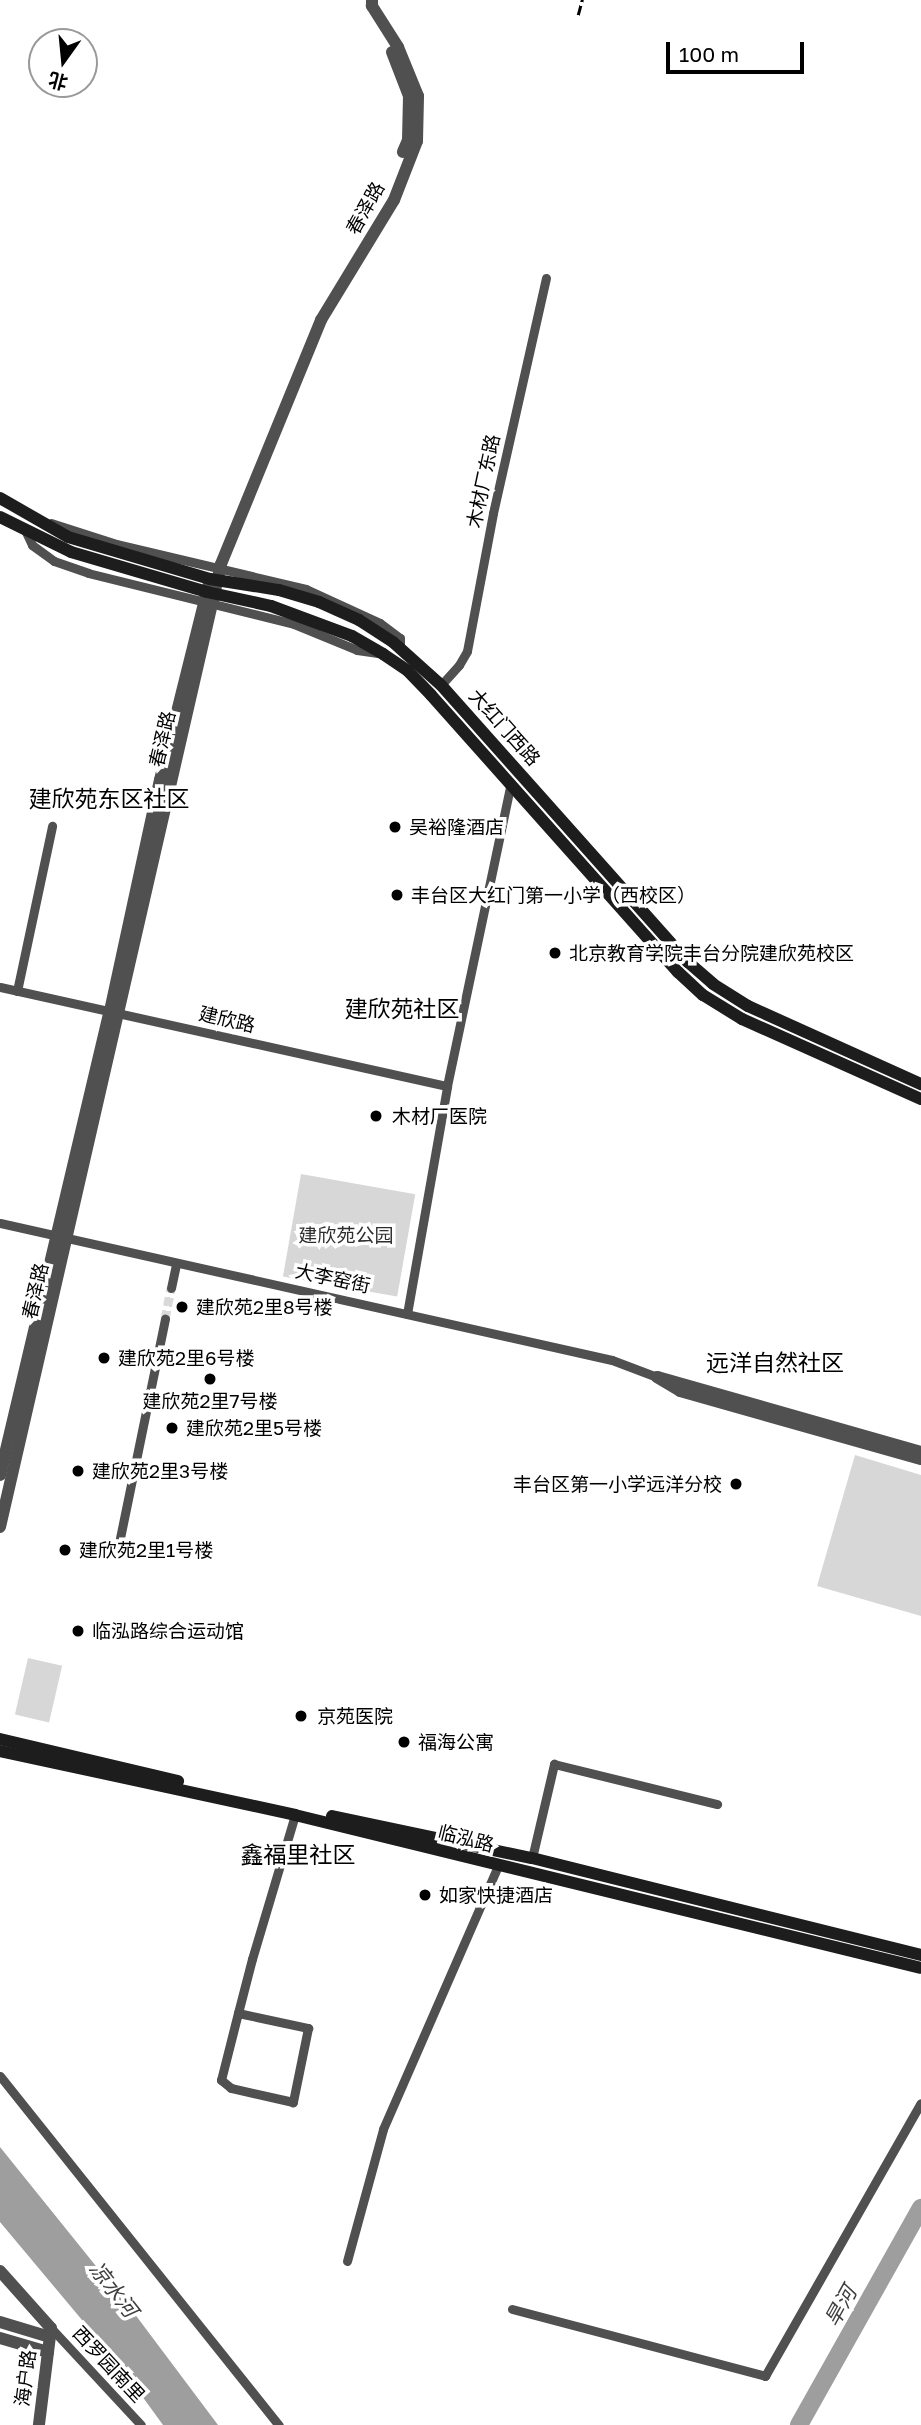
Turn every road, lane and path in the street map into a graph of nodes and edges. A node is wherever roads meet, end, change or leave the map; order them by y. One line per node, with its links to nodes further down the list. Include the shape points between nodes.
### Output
1 (364, 0): 6 (street, 春泽路, via 409,96 408,140 386,197 315,317 264,436)
2 (372, 0): 6 (street, 春泽路, via 418,96 417,141 394,200 321,320)
3 (546, 278): 7 (street, 木材厂东路, via 467,651)
4 (0, 498): 6 (main road, 大红门西路, via 68,537)
5 (0, 517): 6 (main road, 大红门西路, via 71,552)
6 (213, 586): 7 (main road, 大红门西路, via 279,590 325,601 400,647); 8 (main road, 大红门西路, via 313,620 383,654 408,671); 12 (street, 春泽路, via 160,780)
7 (441, 685): 13 (main road, 大红门西路, via 688,962 713,984 748,1006)
8 (510, 783): 14 (street); 15 (main road, 大红门西路, via 678,972 704,995 742,1019)
9 (52, 826): 11 (street)
10 (0, 987): 11 (street, 建欣路)
11 (17, 991): 12 (street, 建欣路)
12 (115, 1012): 14 (street, 建欣路); 17 (street, 春泽路)
13 (921, 1084)
14 (447, 1086): 20 (street)
15 (921, 1100)
16 (0, 1223): 17 (street, 大李窑街)
17 (62, 1236): 18 (street, 大李窑街); 25 (street, 春泽路); 26 (street, 春泽路)
18 (176, 1264): 19 (street); 20 (street, 大李窑街)
19 (171, 1288)
20 (407, 1314): 22 (street, 大李窑街, via 612,1360)
21 (165, 1319): 27 (street)
22 (657, 1377): 23 (street, 大李窑街); 24 (street, 大李窑街, via 680,1391)
23 (921, 1452)
24 (921, 1459)
25 (0, 1475)
26 (0, 1527)
27 (120, 1538)
28 (0, 1740): 32 (main road, 临泓路)
29 (0, 1751): 31 (main road, 临泓路)
30 (717, 1804): 32 (street, via 554,1764)
31 (295, 1815): 33 (main road, 临泓路); 36 (street)
32 (532, 1858): 34 (main road, 临泓路)
33 (498, 1866): 35 (main road, 临泓路); 39 (street, via 383,2129)
34 (921, 1955)
35 (921, 1968)
36 (238, 2013): 36 (street, via 220,2081 231,2088 293,2102 308,2028)
37 (0, 2076): 48 (street)
38 (921, 2103): 41 (street, via 765,2376)
39 (347, 2261)
40 (0, 2271): 43 (street, 海户路)
41 (512, 2309)
42 (0, 2322): 43 (street)
43 (50, 2333): 45 (street, 海户路); 47 (street, 西罗园南里)
44 (0, 2338): 45 (street)
45 (48, 2352): 46 (street, 海户路)
46 (39, 2425)
47 (141, 2425)
48 (279, 2425)

